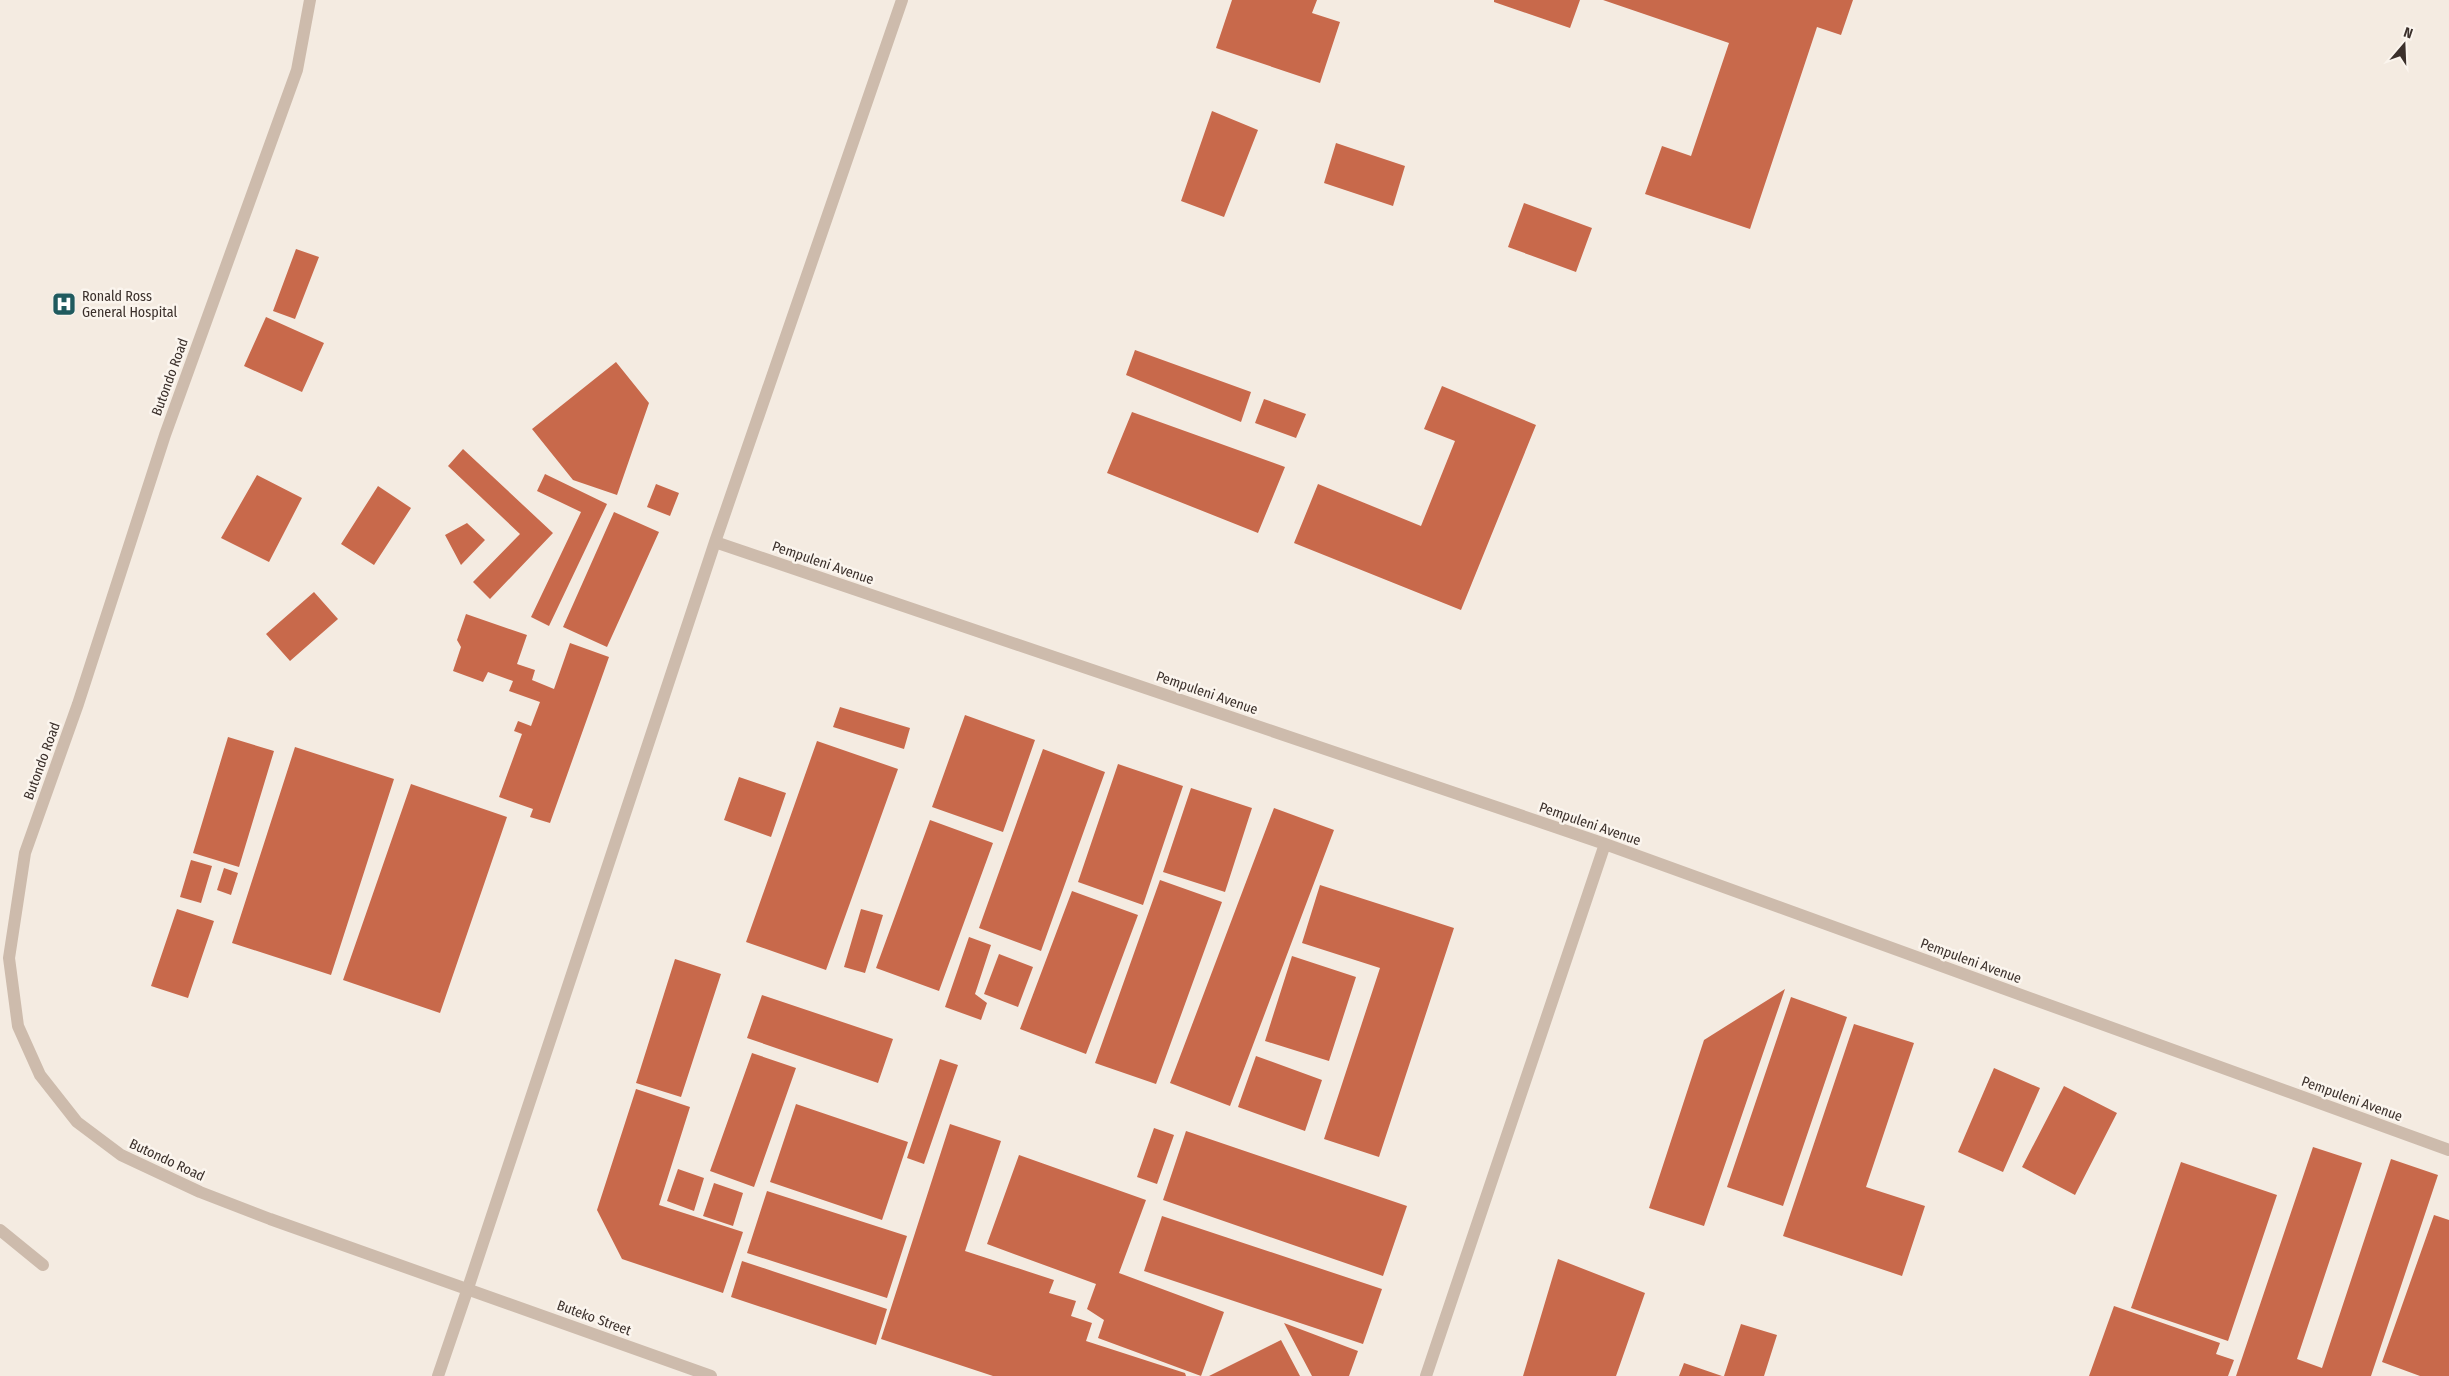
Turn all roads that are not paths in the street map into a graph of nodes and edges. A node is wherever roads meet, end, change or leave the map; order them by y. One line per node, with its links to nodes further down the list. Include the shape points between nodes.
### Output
1 (310, 0): 8 (street, Butondo Road, via 297,70 169,426 78,704 25,852 9,958 18,1026 40,1075 77,1122 121,1155 200,1192 270,1219)
2 (902, 0): 3 (street)
3 (715, 542): 4 (street, Pempuleni Avenue); 8 (street)
4 (1605, 844): 5 (street, Pempuleni Avenue); 11 (street)
5 (2449, 1150)
6 (0, 1230): 7 (street)
7 (43, 1265)
8 (468, 1288): 9 (street); 10 (street, Buteko Street)
9 (438, 1376)
10 (710, 1376)
11 (1426, 1376)

